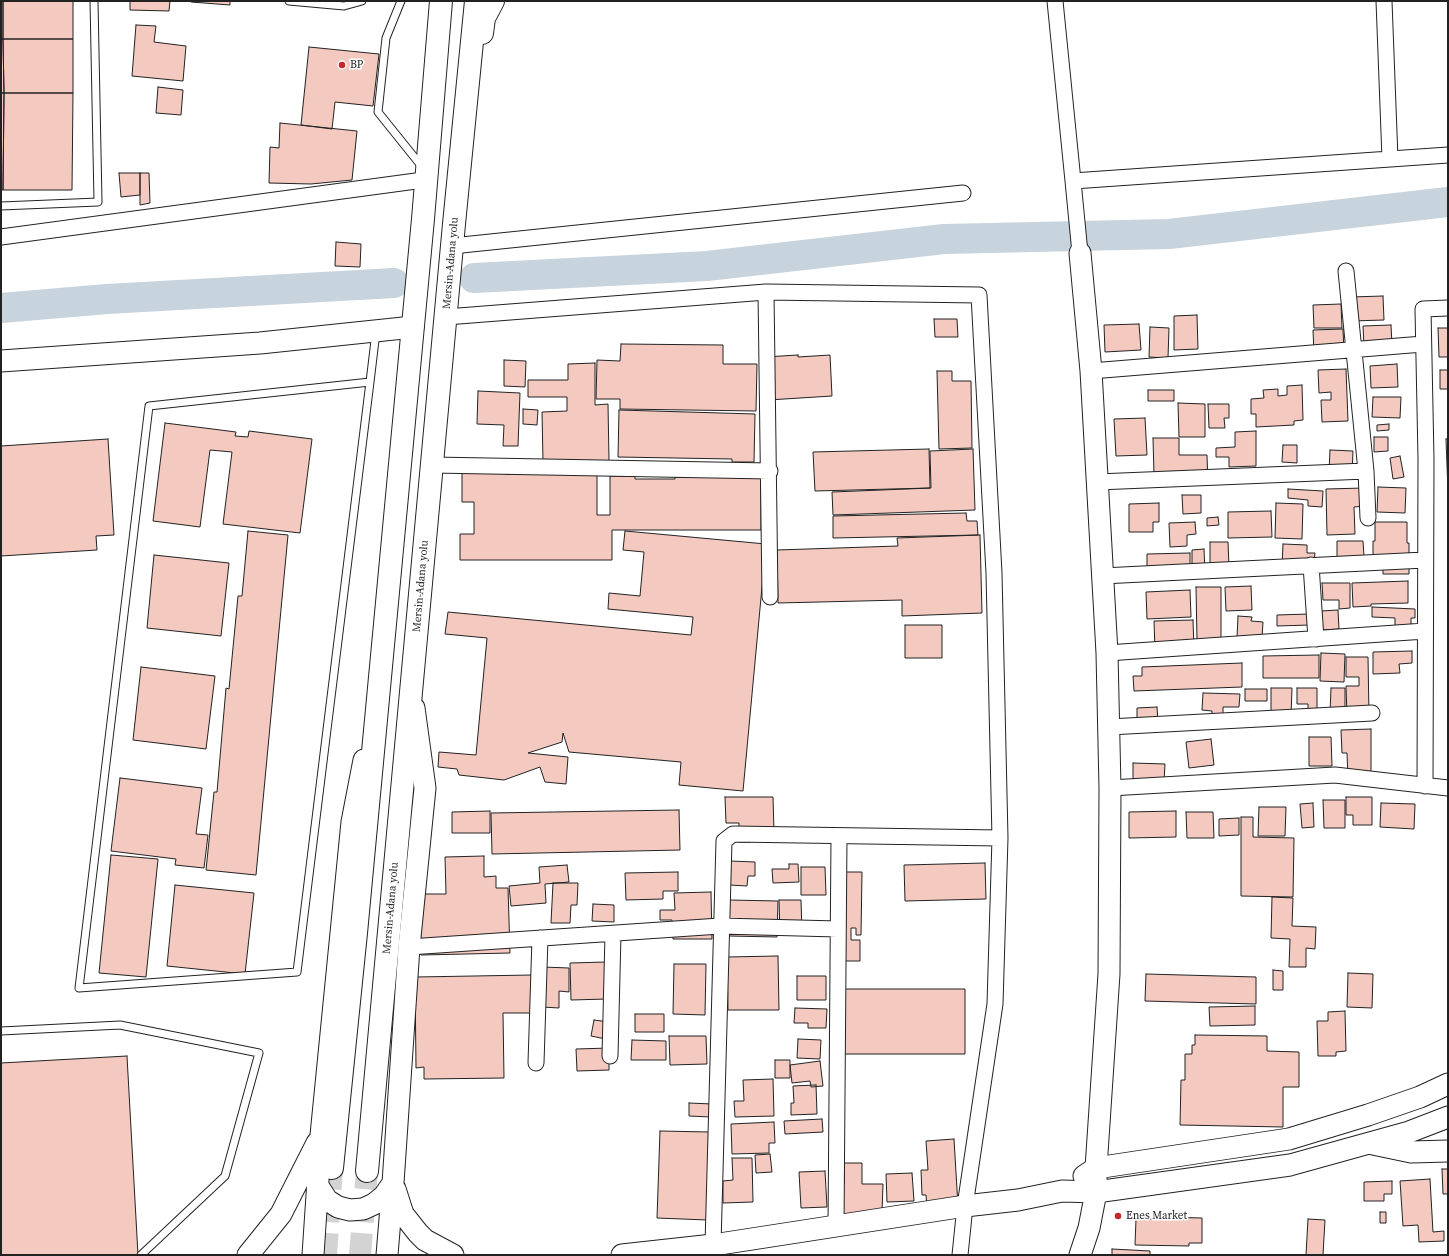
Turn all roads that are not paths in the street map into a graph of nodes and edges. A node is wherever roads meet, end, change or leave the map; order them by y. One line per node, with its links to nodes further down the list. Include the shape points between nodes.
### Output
1 (94, 1): 15 (lane, via 98,202)
2 (289, 1): 3 (lane, via 344,6)
3 (362, 1)
4 (401, 1): 12 (lane, via 386,38 378,112)
5 (441, 1): 12 (highway)
6 (476, 1): 16 (highway, Mersin-Adana yolu)
7 (493, 1): 16 (highway, via 484,18 473,76)
8 (1055, 1): 13 (street)
9 (1384, 1): 11 (street)
10 (1448, 155): 11 (street)
11 (1390, 159): 13 (street)
12 (427, 176): 17 (street, via 416,181); 24 (highway)
13 (1073, 180): 19 (street)
14 (963, 193): 18 (street)
15 (1, 206)
16 (454, 224): 18 (highway, Mersin-Adana yolu)
17 (1, 237)
18 (452, 246): 23 (highway, Mersin-Adana yolu)
19 (1080, 253): 29 (main road)
20 (1346, 271): 27 (street)
21 (766, 292): 23 (street); 32 (street); 51 (street, via 978,295 994,573)
22 (1448, 308): 26 (street, via 1423,308)
23 (446, 317): 31 (highway, Mersin-Adana yolu)
24 (413, 327): 25 (main road); 43 (highway)
25 (376, 331): 28 (main road, via 260,344); 30 (lane)
26 (1423, 344): 27 (street); 36 (street)
27 (1354, 349): 29 (street); 33 (street)
28 (1, 361)
29 (1091, 371): 34 (main road)
30 (370, 382): 30 (lane, via 149,406 79,988 297,972)
31 (432, 465): 32 (street); 44 (highway, Mersin-Adana yolu)
32 (769, 471): 39 (street)
33 (1366, 471): 34 (street); 35 (street)
34 (1097, 482): 38 (main road)
35 (1368, 518)
36 (1425, 560): 37 (street); 40 (street)
37 (1311, 566): 38 (street); 41 (street)
38 (1102, 576): 42 (main road)
39 (770, 597)
40 (1425, 631): 41 (street); 47 (street)
41 (1316, 639): 42 (street)
42 (1107, 653): 46 (main road)
43 (379, 687): 62 (main road, via 352,822); 65 (highway)
44 (411, 691): 56 (main road, via 426,788); 67 (highway, Mersin-Adana yolu)
45 (1372, 714): 46 (street)
46 (1109, 727): 48 (main road)
47 (1425, 786): 48 (street, via 1335,774); 49 (street)
48 (1110, 788): 66 (main road, via 1109,974)
49 (1448, 788)
50 (839, 836): 51 (street); 52 (street, via 734,834 724,842); 53 (street)
51 (1000, 838): 72 (street, via 995,1004)
52 (720, 926): 53 (street); 54 (street); 75 (street)
53 (838, 929): 73 (street)
54 (613, 934): 55 (street); 58 (street)
55 (540, 938): 56 (street); 59 (street)
56 (409, 947): 68 (main road)
57 (1, 1031): 76 (lane, via 120,1025 259,1053 225,1176)
58 (610, 1056)
59 (536, 1063)
60 (1448, 1084): 66 (main road, via 1383,1110 1289,1139)
61 (1448, 1117): 63 (main road)
62 (321, 1135): 69 (main road); 77 (main road, via 281,1214)
63 (1370, 1144): 64 (main road, via 1411,1152); 71 (main road, via 1290,1165)
64 (1448, 1151)
65 (332, 1168)
66 (1096, 1168): 70 (main road); 71 (main road)
67 (367, 1171)
68 (393, 1183): 69 (main road, via 384,1196 374,1204 350,1210 338,1207 327,1200); 79 (main road); 80 (main road, via 403,1214 428,1245)
69 (318, 1186): 78 (main road)
70 (1062, 1191): 71 (main road); 72 (main road, via 1018,1200)
71 (1096, 1192): 74 (main road)
72 (965, 1206): 73 (main road); 82 (street)
73 (836, 1226): 75 (main road)
74 (1089, 1228): 83 (main road); 84 (main road)
75 (713, 1245): 81 (main road)
76 (142, 1255)
77 (248, 1255)
78 (313, 1255)
79 (387, 1255)
80 (453, 1255)
81 (622, 1255)
82 (960, 1255)
83 (1080, 1255)
84 (1090, 1255)

